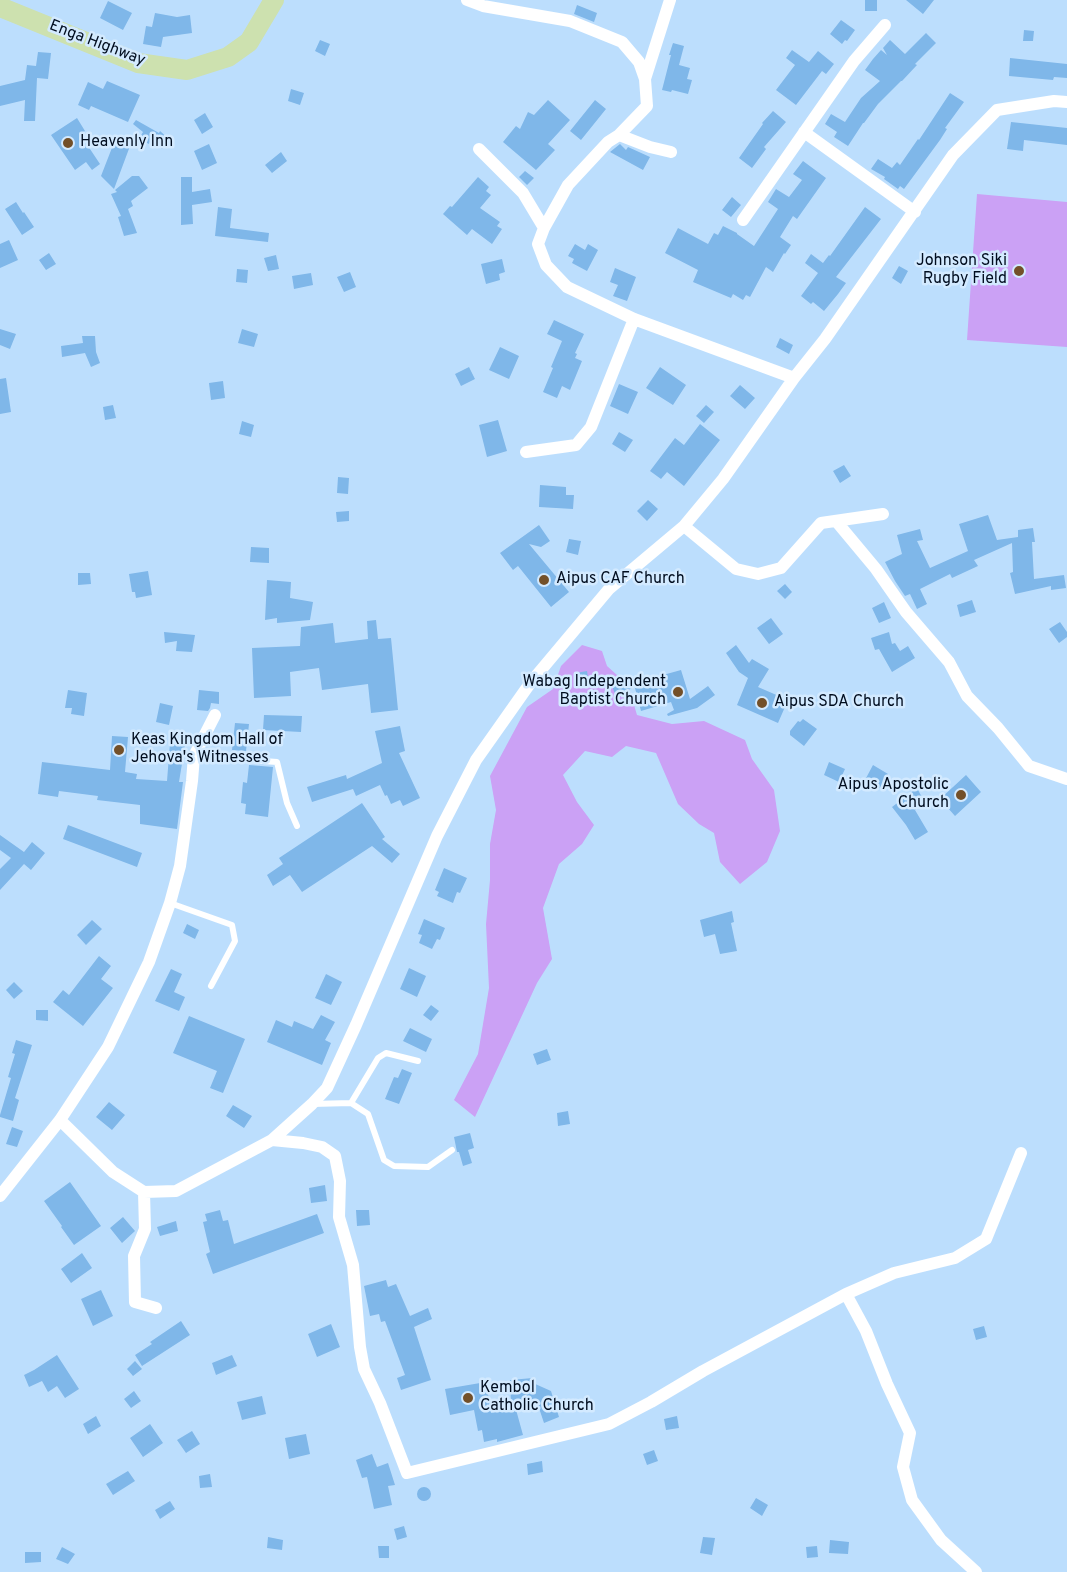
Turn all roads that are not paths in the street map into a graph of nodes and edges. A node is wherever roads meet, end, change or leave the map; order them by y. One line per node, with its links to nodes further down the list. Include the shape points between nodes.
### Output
1 (274, 0): 4 (main road, Enga Highway, via 249,42 228,57 188,70 138,63)
2 (467, 0): 6 (street, via 570,21 622,42 639,62)
3 (670, 0): 6 (street)
4 (0, 7)
5 (885, 25): 8 (street)
6 (645, 79): 9 (street, via 647,106)
7 (1067, 102): 12 (street, via 997,110 953,155)
8 (804, 132): 12 (street); 13 (street)
9 (618, 135): 11 (street); 14 (street, via 568,185)
10 (479, 149): 14 (street, via 524,193)
11 (671, 152)
12 (915, 212): 16 (street)
13 (743, 220)
14 (544, 228): 15 (street, via 538,244 546,265 567,287)
15 (634, 319): 16 (street); 17 (street, via 591,427 576,445)
16 (794, 378): 20 (street, via 723,479)
17 (526, 452)
18 (883, 514): 19 (street)
19 (836, 521): 20 (street, via 821,523 781,568 758,574 736,569); 23 (street, via 949,662 967,696 1029,766)
20 (684, 526): 29 (street, via 609,589 531,682 476,760 437,836 327,1088)
21 (215, 715): 22 (street)
22 (194, 756): 24 (lane, via 277,762); 25 (street, via 180,866)
23 (1067, 779)
24 (297, 826)
25 (170, 903): 26 (lane, via 232,925 235,941); 30 (street, via 149,962 108,1047)
26 (211, 986)
27 (418, 1062): 28 (lane, via 386,1053 378,1058)
28 (351, 1103): 29 (lane); 32 (lane, via 368,1114 384,1160 394,1166 428,1167)
29 (312, 1104): 31 (street)
30 (60, 1120): 34 (street, via 113,1172); 35 (street)
31 (272, 1140): 34 (street, via 176,1191); 36 (street, via 303,1143 335,1156 340,1181 339,1217 353,1265 364,1369 407,1473 609,1424)
32 (452, 1150)
33 (1021, 1152): 36 (street, via 986,1239 955,1258 894,1273)
34 (144, 1192): 37 (street, via 145,1229 134,1256 135,1302)
35 (0, 1196)
36 (846, 1294): 38 (street, via 910,1433 903,1467 912,1500 941,1540)
37 (156, 1308)
38 (976, 1572)

